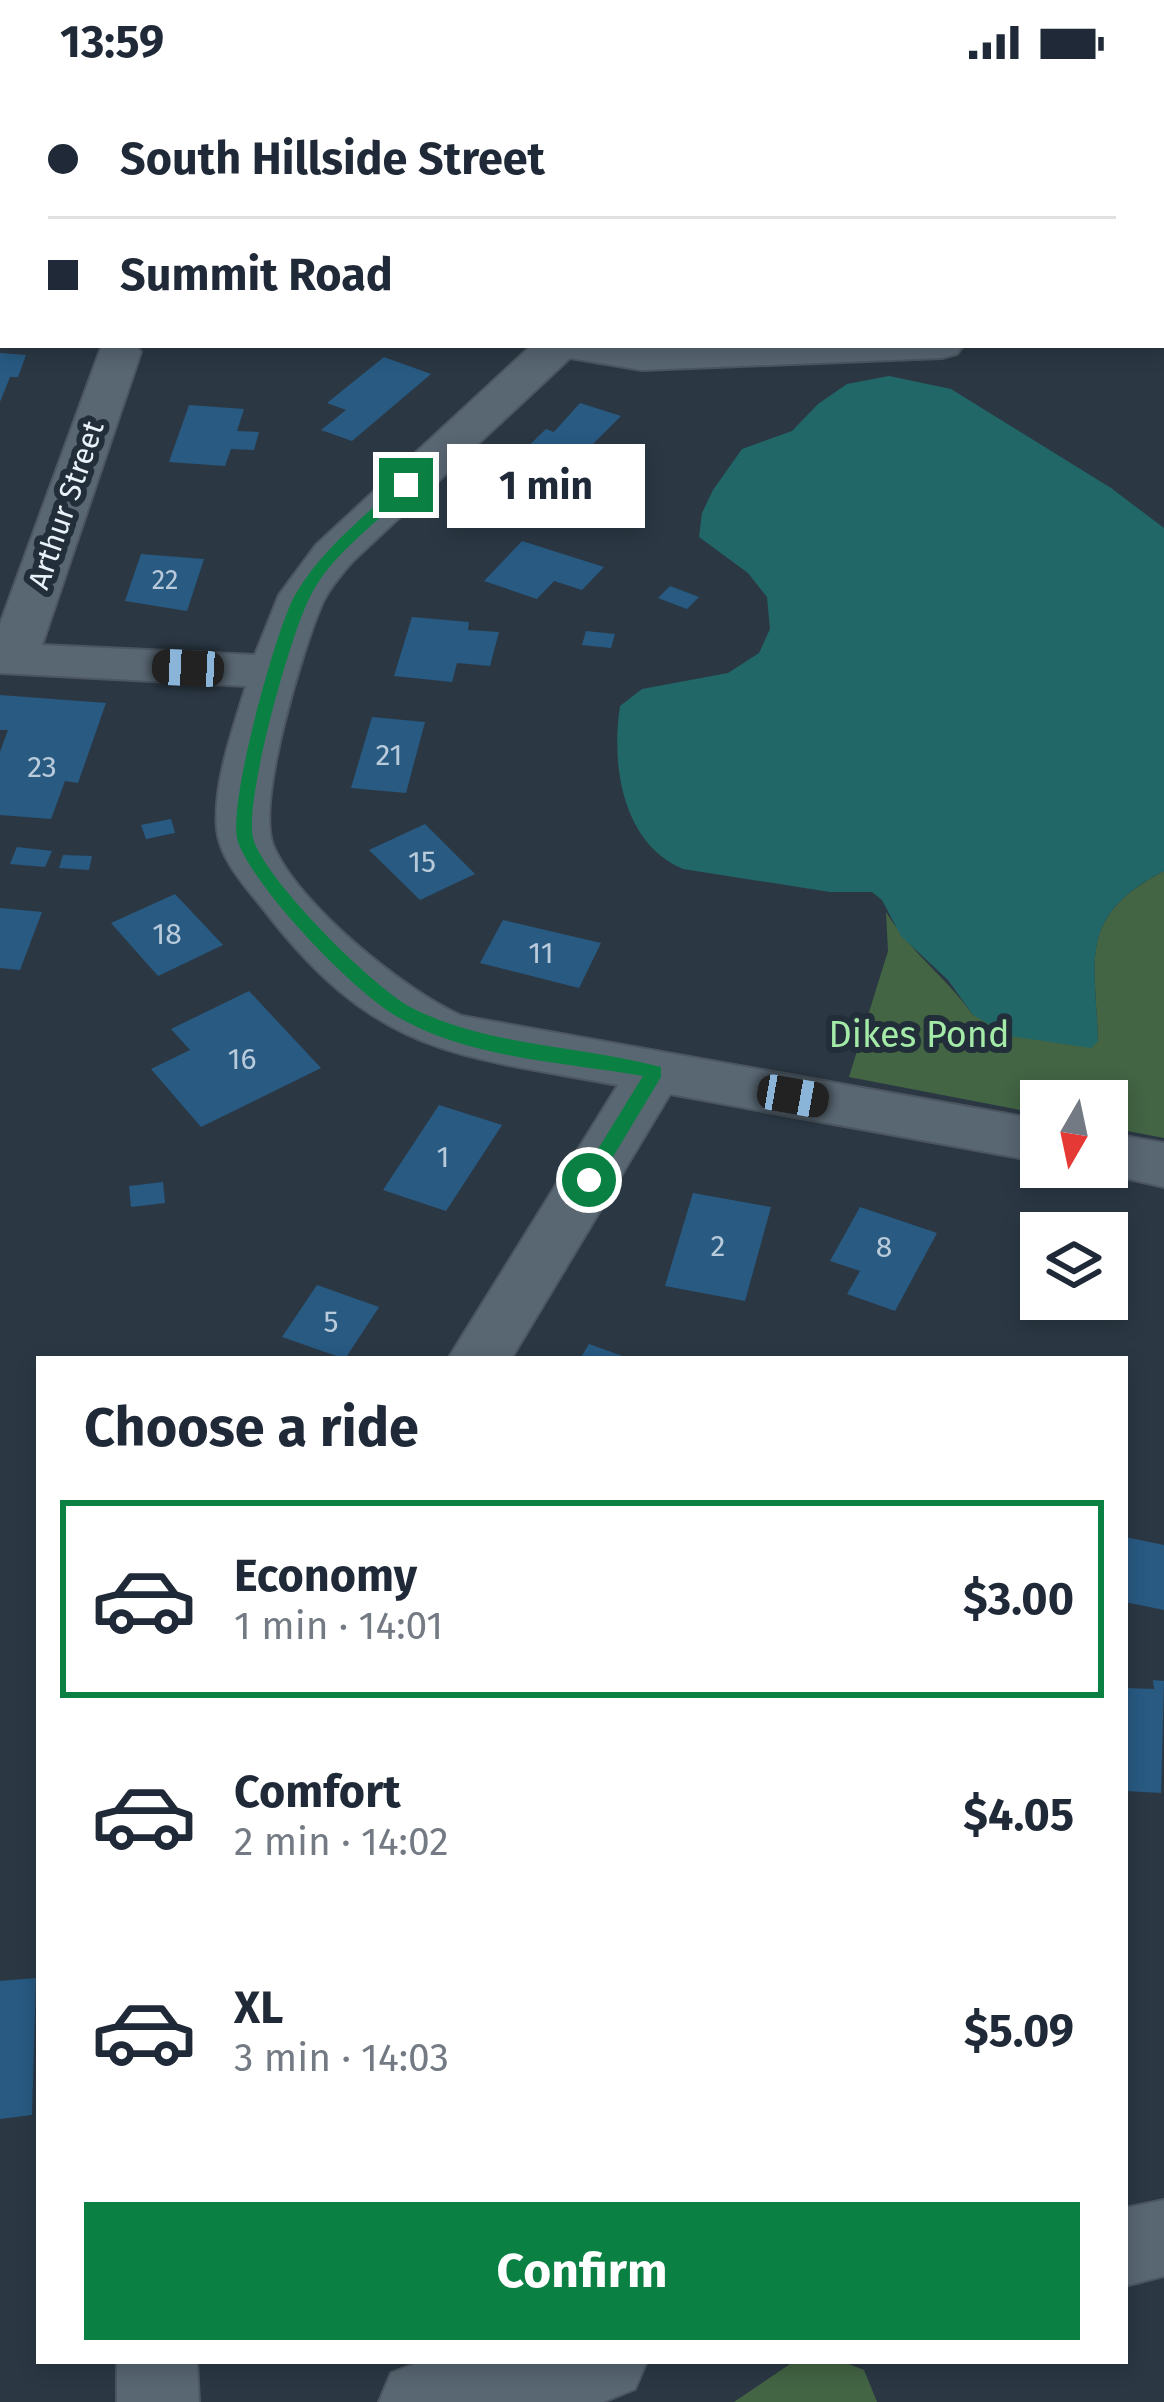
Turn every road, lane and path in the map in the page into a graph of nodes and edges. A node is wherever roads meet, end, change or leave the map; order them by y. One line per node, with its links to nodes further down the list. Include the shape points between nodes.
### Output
1 (555, 348): 6 (street, via 326,562 301,598)
2 (594, 348): 3 (street, via 664,357)
3 (872, 348)
4 (119, 352): 5 (street, Arthur Street)
5 (6, 658): 6 (street)
6 (276, 672): 7 (street, via 244,804 244,838 350,972 403,1012 451,1034)
7 (655, 1072): 8 (street); 11 (street)
8 (1020, 1137)
9 (1128, 1158): 10 (street)
10 (1164, 1165)
11 (481, 1356)
12 (1164, 2238): 13 (street)
13 (1128, 2246)
14 (157, 2364): 16 (street)
15 (593, 2364): 17 (street)
16 (158, 2402)
17 (421, 2402)

